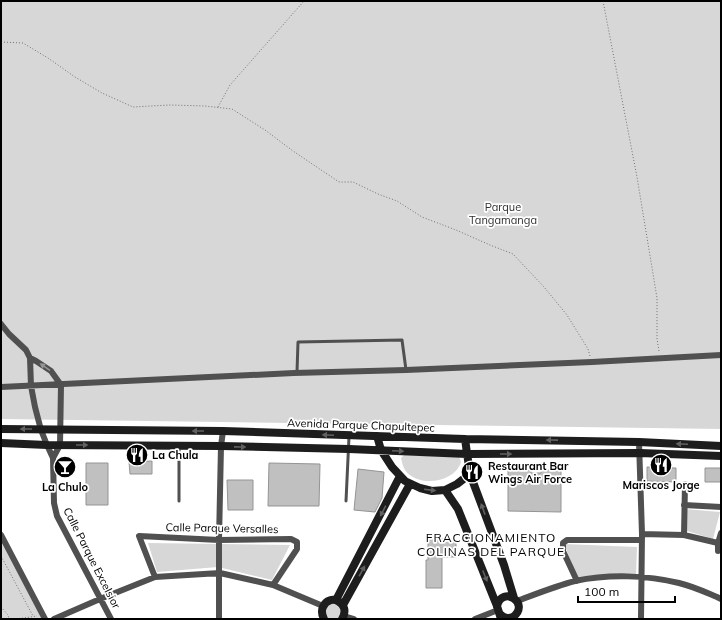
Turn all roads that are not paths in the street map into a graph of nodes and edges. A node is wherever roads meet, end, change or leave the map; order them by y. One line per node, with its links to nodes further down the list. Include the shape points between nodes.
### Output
1 (1, 324): 3 (street, via 26,350)
2 (721, 355): 4 (street)
3 (30, 358): 6 (street, one-way to 3, via 51,371); 7 (street, Calle Parque Excelsior)
4 (406, 370): 5 (street); 5 (lane, via 402,340 298,342)
5 (298, 373): 6 (street)
6 (61, 385): 7 (street); 11 (street)
7 (31, 386): 8 (street); 10 (street, Calle Parque Excelsior)
8 (1, 388)
9 (1, 429): 10 (main road, Avenida Parque Chapultepec, one-way to 9)
10 (41, 430): 11 (main road, Avenida Parque Chapultepec); 18 (street, Calle Parque Excelsior)
11 (60, 430): 12 (main road, Avenida Parque Chapultepec, one-way to 11); 19 (street)
12 (223, 431): 13 (main road, Avenida Parque Chapultepec, one-way to 12); 21 (street)
13 (349, 435): 14 (main road, Avenida Parque Chapultepec); 23 (lane)
14 (377, 436): 15 (main road, Avenida Parque Chapultepec); 24 (main road)
15 (464, 439): 16 (main road, Avenida Parque Chapultepec, one-way to 15); 26 (main road)
16 (639, 442): 22 (main road, Avenida Parque Chapultepec, one-way to 16); 25 (street)
17 (1, 443): 18 (main road)
18 (47, 445): 19 (main road); 28 (street, Calle Parque Excelsior)
19 (60, 445): 20 (main road, one-way to 20); 28 (street, Calle Parque Excelsior)
20 (179, 446): 21 (main road); 34 (lane)
21 (221, 446): 23 (main road, one-way to 23); 42 (street)
22 (721, 446)
23 (349, 449): 24 (main road); 35 (lane)
24 (381, 450): 26 (main road, one-way to 26); 30 (main road)
25 (640, 453): 26 (main road, one-way to 25); 27 (main road); 41 (street)
26 (467, 454): 29 (main road)
27 (721, 456)
28 (53, 458): 50 (street, Calle Parque Excelsior, via 54,503 57,516)
29 (470, 474): 33 (main road); 53 (main road, one-way to 29)
30 (400, 476): 31 (main road); 52 (main road, one-way to 52)
31 (410, 484): 33 (main road, one-way to 33, via 432,491); 54 (main road, one-way to 31)
32 (685, 484): 36 (street)
33 (445, 490): 56 (main road, one-way to 56, via 458,509)
34 (179, 501)
35 (346, 501)
36 (684, 505): 37 (street); 40 (street)
37 (721, 508)
38 (721, 534): 43 (street)
39 (1, 535): 59 (street)
40 (684, 535): 41 (street); 43 (street)
41 (642, 537): 47 (street); 48 (street, via 567,540 563,543 563,551)
42 (219, 540): 45 (street); 46 (street, Calle Parque Versalles, via 139,536); 49 (street, Calle Parque Versalles, via 291,539 297,542 298,549)
43 (718, 543): 44 (street)
44 (718, 551)
45 (220, 573): 46 (street); 49 (street); 62 (street)
46 (155, 577): 50 (street)
47 (642, 577): 48 (street, via 599,577); 51 (street, via 680,583); 66 (street)
48 (577, 581): 53 (street)
49 (273, 584): 55 (street)
50 (100, 599): 60 (street); 61 (street, Calle Parque Excelsior)
51 (721, 599)
52 (336, 600): 54 (main road); 55 (main road, via 328,601)
53 (516, 600): 56 (main road, via 503,597 498,603); 57 (main road)
54 (343, 605): 58 (main road)
55 (323, 606): 63 (main road)
56 (499, 612): 57 (main road, via 502,616 510,618); 65 (street)
57 (519, 615)
58 (343, 617): 64 (street)
59 (45, 619)
60 (54, 619)
61 (112, 619)
62 (219, 619)
63 (324, 619)
64 (354, 619)
65 (475, 619)
66 (641, 619)

